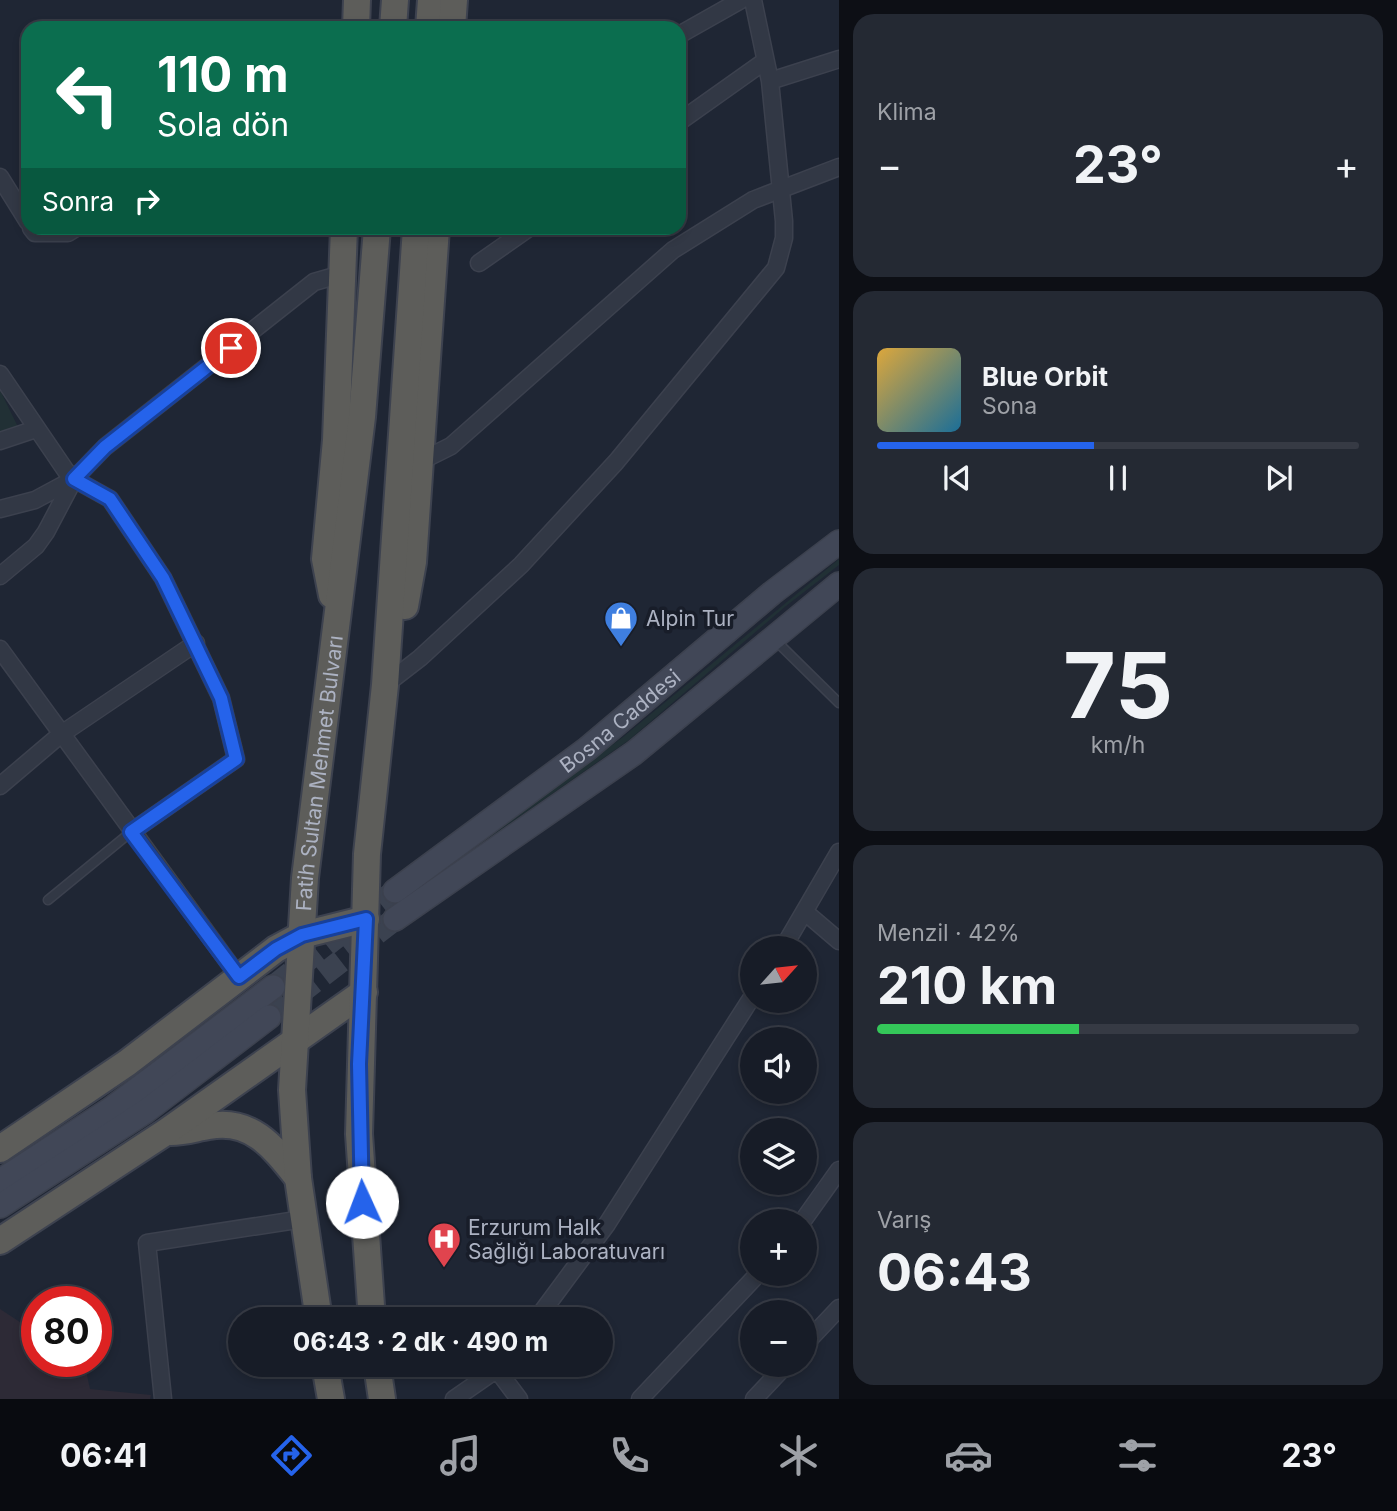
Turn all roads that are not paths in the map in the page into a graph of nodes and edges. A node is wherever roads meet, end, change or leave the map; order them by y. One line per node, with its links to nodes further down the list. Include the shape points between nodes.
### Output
1 (395, 0): 6 (highway)
2 (430, 0): 7 (highway)
3 (454, 0): 8 (highway)
4 (741, 0): 9 (street)
5 (752, 0): 11 (street)
6 (394, 21)
7 (429, 21)
8 (452, 21)
9 (686, 31)
10 (839, 59): 12 (street)
11 (765, 61): 12 (street); 13 (street)
12 (770, 81): 16 (street)
13 (686, 117)
14 (839, 167): 16 (street)
15 (0, 177): 17 (street)
16 (778, 188): 28 (street, via 673,250 450,446); 38 (street, via 785,238 776,268 575,508 420,658)
17 (21, 211)
18 (344, 235): 24 (highway)
19 (376, 235): 34 (highway, Fatih Sultan Mehmet Bulvarı, via 362,417)
20 (416, 235): 38 (highway)
21 (436, 235): 28 (highway)
22 (519, 235): 23 (street)
23 (479, 262)
24 (342, 274): 29 (street, via 314,282 105,447); 34 (highway, via 336,440 325,559)
25 (0, 374): 26 (street)
26 (36, 429): 27 (street); 29 (street)
27 (0, 441)
28 (421, 461): 38 (highway, via 413,562)
29 (74, 479): 30 (street, via 35,500); 32 (street, via 41,539); 36 (street, via 95,488 121,512 163,578)
30 (0, 509)
31 (839, 542): 44 (main road, Bosna Caddesi, via 587,749)
32 (0, 576)
33 (839, 584): 35 (main road)
34 (336, 617): 49 (highway, Fatih Sultan Mehmet Bulvarı)
35 (772, 638): 39 (lane); 48 (main road, via 634,752)
36 (196, 643): 40 (street); 42 (street, via 221,698 236,759)
37 (0, 649): 40 (street)
38 (386, 680): 47 (highway, via 367,854)
39 (839, 703)
40 (60, 735): 41 (street); 42 (street)
41 (0, 786)
42 (131, 832): 45 (lane); 52 (street)
43 (839, 852): 46 (street)
44 (395, 891)
45 (48, 901)
46 (805, 912): 50 (street); 51 (street)
47 (366, 919): 49 (highway); 54 (highway)
48 (395, 919)
49 (302, 935): 52 (highway); 57 (highway, Fatih Sultan Mehmet Bulvarı)
50 (790, 936)
51 (839, 941)
52 (239, 977): 59 (highway, via 127,1063)
53 (272, 987): 62 (main road, via 111,1109)
54 (364, 992): 57 (highway); 69 (highway, via 359,1134)
55 (742, 1013): 70 (street, via 607,1224)
56 (269, 1017): 63 (main road, via 125,1125)
57 (295, 1041): 58 (highway); 61 (highway, Fatih Sultan Mehmet Bulvarı, via 292,1090)
58 (166, 1132): 61 (highway, via 229,1124 244,1127 272,1145); 66 (highway)
59 (0, 1149)
60 (839, 1170): 64 (street)
61 (298, 1178): 65 (highway, Fatih Sultan Mehmet Bulvarı)
62 (0, 1181)
63 (0, 1206)
64 (811, 1209)
65 (303, 1219): 68 (highway, Fatih Sultan Mehmet Bulvarı); 78 (street, via 147,1243)
66 (0, 1241)
67 (747, 1286): 83 (street)
68 (316, 1307)
69 (371, 1307)
70 (546, 1307)
71 (839, 1308): 72 (street)
72 (817, 1331)
73 (328, 1377): 79 (highway)
74 (379, 1377): 80 (highway)
75 (487, 1377): 81 (street)
76 (506, 1377): 82 (street)
77 (775, 1377): 84 (street)
78 (163, 1399)
79 (331, 1399)
80 (382, 1399)
81 (454, 1399)
82 (519, 1399)
83 (640, 1399)
84 (754, 1399)

